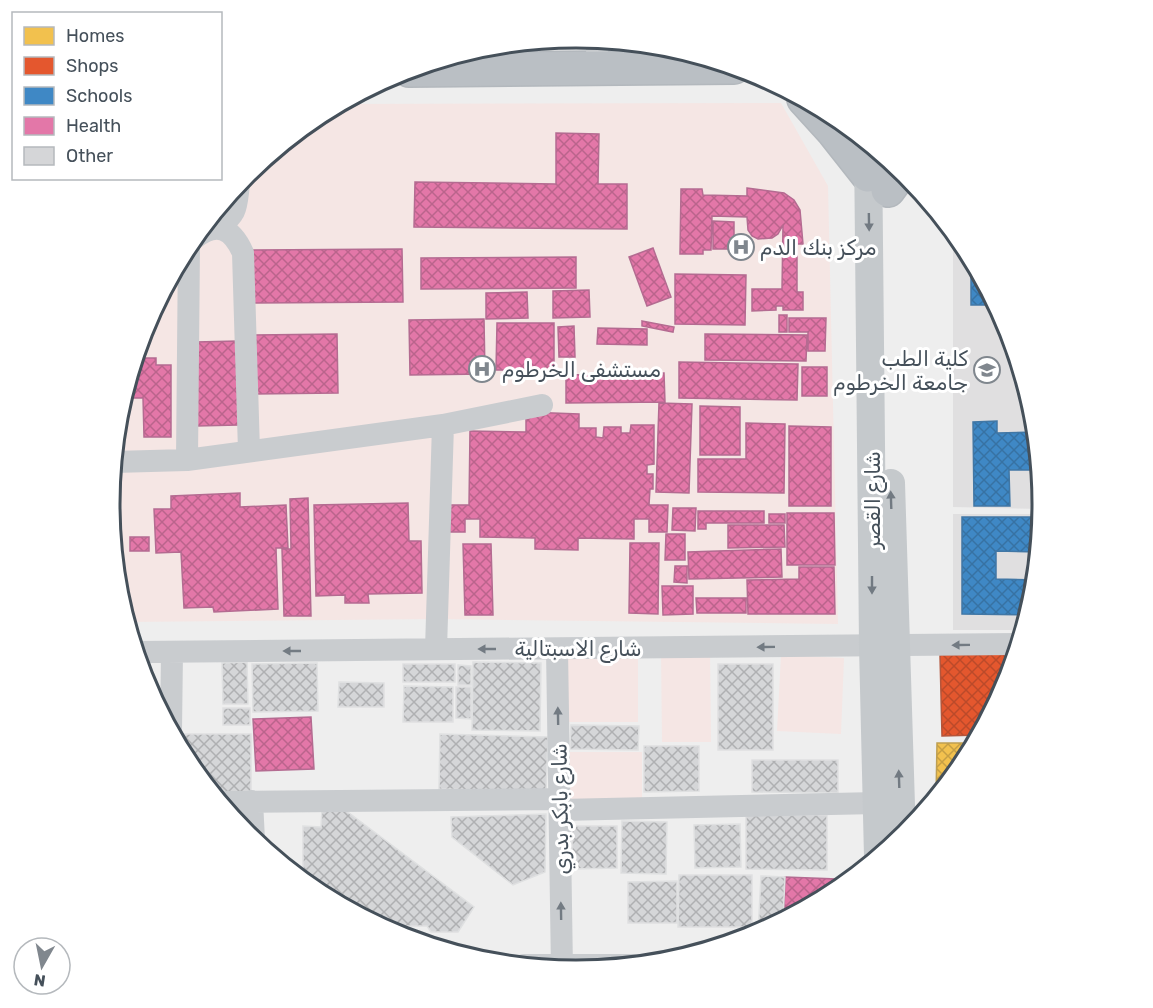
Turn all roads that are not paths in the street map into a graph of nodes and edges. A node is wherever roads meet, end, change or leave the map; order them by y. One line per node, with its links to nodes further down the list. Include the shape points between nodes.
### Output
1 (706, 67): 2 (highway)
2 (444, 68)
3 (824, 121): 4 (highway)
4 (887, 174): 15 (main road, شارع القصر, via 889,409)
5 (237, 200): 7 (street, via 232,217)
6 (214, 228): 7 (street)
7 (218, 228): 11 (street, via 238,241 243,253)
8 (189, 265): 12 (street)
9 (542, 405): 10 (street)
10 (443, 425): 11 (street); 16 (street)
11 (249, 451): 12 (street)
12 (187, 460): 13 (street)
13 (122, 462)
14 (1010, 644): 15 (street, شارع الاسبتالية, one-way to 15)
15 (884, 646): 17 (street, شارع الاسبتالية, one-way to 17); 23 (main road, شارع القصر); 25 (main road, شارع القصر, one-way to 15)
16 (436, 649): 17 (street, شارع الاسبتالية, one-way to 16); 19 (street, شارع الاسبتالية, one-way to 19)
17 (557, 649): 24 (street, شارع بابكر بدري, one-way to 17)
18 (145, 652): 19 (street, شارع الاسبتالية)
19 (172, 652): 20 (street)
20 (171, 712)
21 (252, 801): 22 (street); 24 (street); 26 (street)
22 (231, 802)
23 (877, 803): 24 (street); 27 (main road, شارع القصر)
24 (560, 805): 28 (street, شارع بابكر بدري, one-way to 24)
25 (901, 824)
26 (253, 825)
27 (878, 846)
28 (562, 960)

